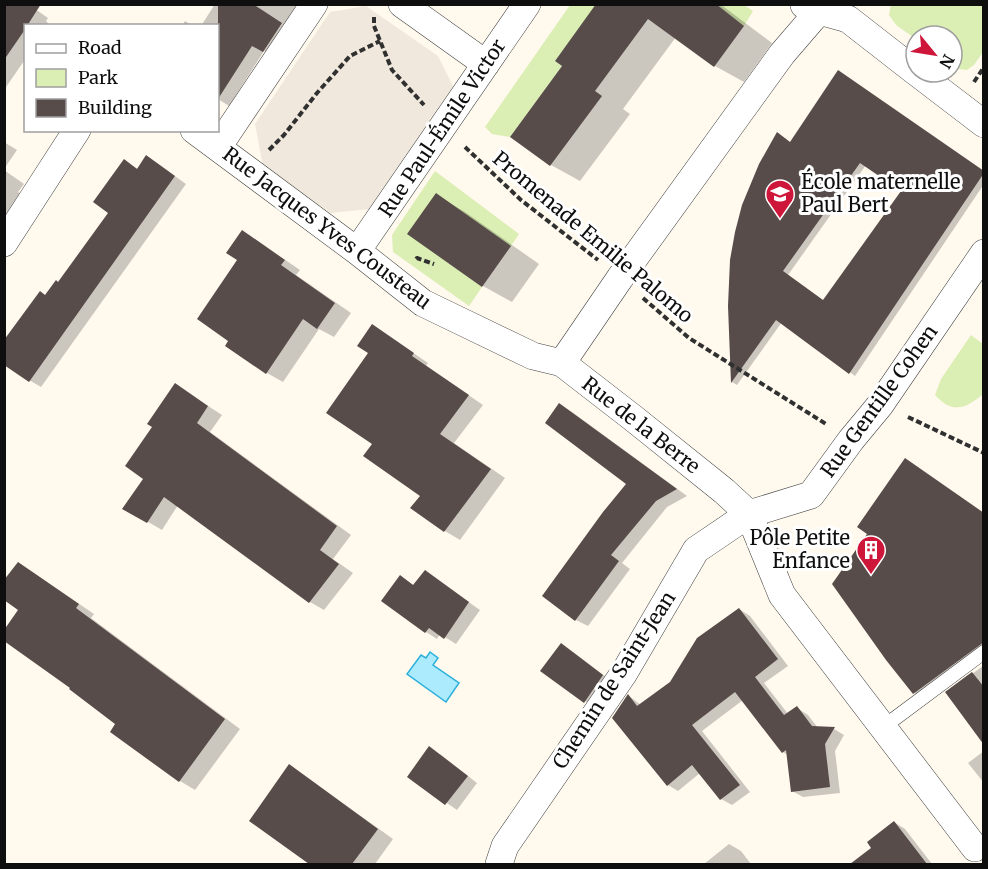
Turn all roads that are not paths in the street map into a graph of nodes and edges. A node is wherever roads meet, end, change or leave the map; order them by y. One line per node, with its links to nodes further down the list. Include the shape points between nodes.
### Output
1 (314, 4): 11 (street)
2 (402, 4): 6 (street)
3 (527, 4): 6 (street, Rue Paul-Émile Victor)
4 (816, 7): 5 (street, via 848,19); 15 (street, Rue de la Berre)
5 (904, 63)
6 (486, 64): 13 (street, Rue Paul-Émile Victor)
7 (932, 84): 8 (street)
8 (984, 124)
9 (77, 132): 12 (street)
10 (197, 132): 11 (street, Rue Jacques Yves Cousteau)
11 (218, 147): 13 (street, Rue Jacques Yves Cousteau)
12 (4, 243)
13 (357, 251): 15 (street, Rue Jacques Yves Cousteau, via 423,303 534,356)
14 (984, 253): 16 (street, Rue Gentille Cohen, via 880,405 811,495)
15 (562, 363): 16 (street, Rue de la Berre)
16 (749, 514): 18 (street, Rue de la Berre, via 782,595); 20 (street, Chemin de Saint-Jean, via 696,550 624,673 505,846)
17 (984, 652): 18 (lane)
18 (882, 728): 19 (street, Rue de la Berre)
19 (975, 852)
20 (499, 864)

